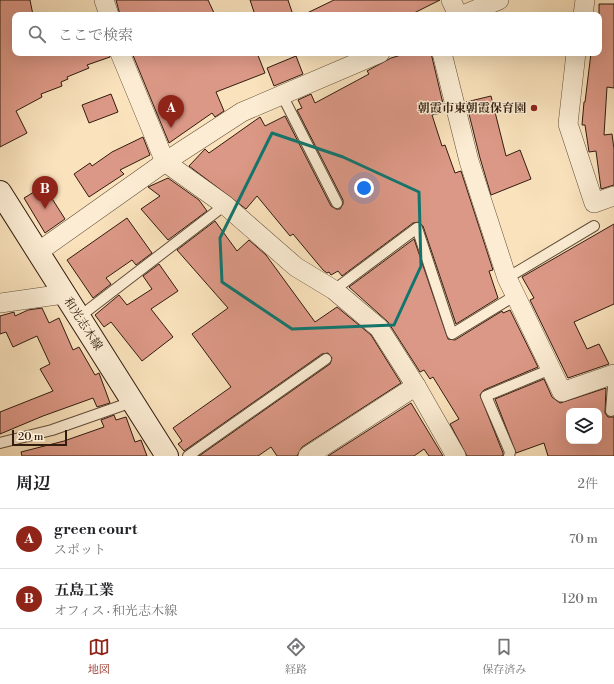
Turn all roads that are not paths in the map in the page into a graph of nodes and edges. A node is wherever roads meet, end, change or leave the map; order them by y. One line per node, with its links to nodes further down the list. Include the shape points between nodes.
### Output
1 (104, 0): 5 (street)
2 (451, 0): 6 (street)
3 (499, 0): 7 (street)
4 (585, 0): 8 (street)
5 (108, 12)
6 (457, 12)
7 (470, 12)
8 (583, 12)
9 (121, 56): 14 (street)
10 (373, 56): 13 (street)
11 (443, 56): 21 (street, via 469,161)
12 (576, 56): 16 (street, via 568,124 594,203)
13 (282, 96): 14 (street, via 242,112); 17 (lane)
14 (165, 162): 18 (street); 20 (street)
15 (0, 192): 20 (main road, 和光志木線)
16 (614, 196)
17 (337, 203)
18 (226, 205): 22 (street, via 296,267); 26 (lane)
19 (594, 226): 21 (lane)
20 (38, 252): 23 (main road, 和光志木線)
21 (507, 278): 24 (street)
22 (334, 290): 24 (lane, via 417,228 452,334); 30 (street, via 380,328)
23 (64, 294): 25 (street); 26 (main road, 和光志木線)
24 (516, 295): 28 (street)
25 (0, 303)
26 (79, 317): 31 (main road, 和光志木線)
27 (326, 359): 35 (lane)
28 (551, 369): 29 (street, via 562,392); 38 (lane, via 486,396 510,452)
29 (614, 374): 32 (lane)
30 (416, 386): 36 (street); 37 (street)
31 (132, 402): 33 (lane, via 52,430); 34 (main road, 和光志木線)
32 (611, 411)
33 (0, 442)
34 (167, 456)
35 (188, 456)
36 (308, 456)
37 (456, 456)
38 (509, 456)

